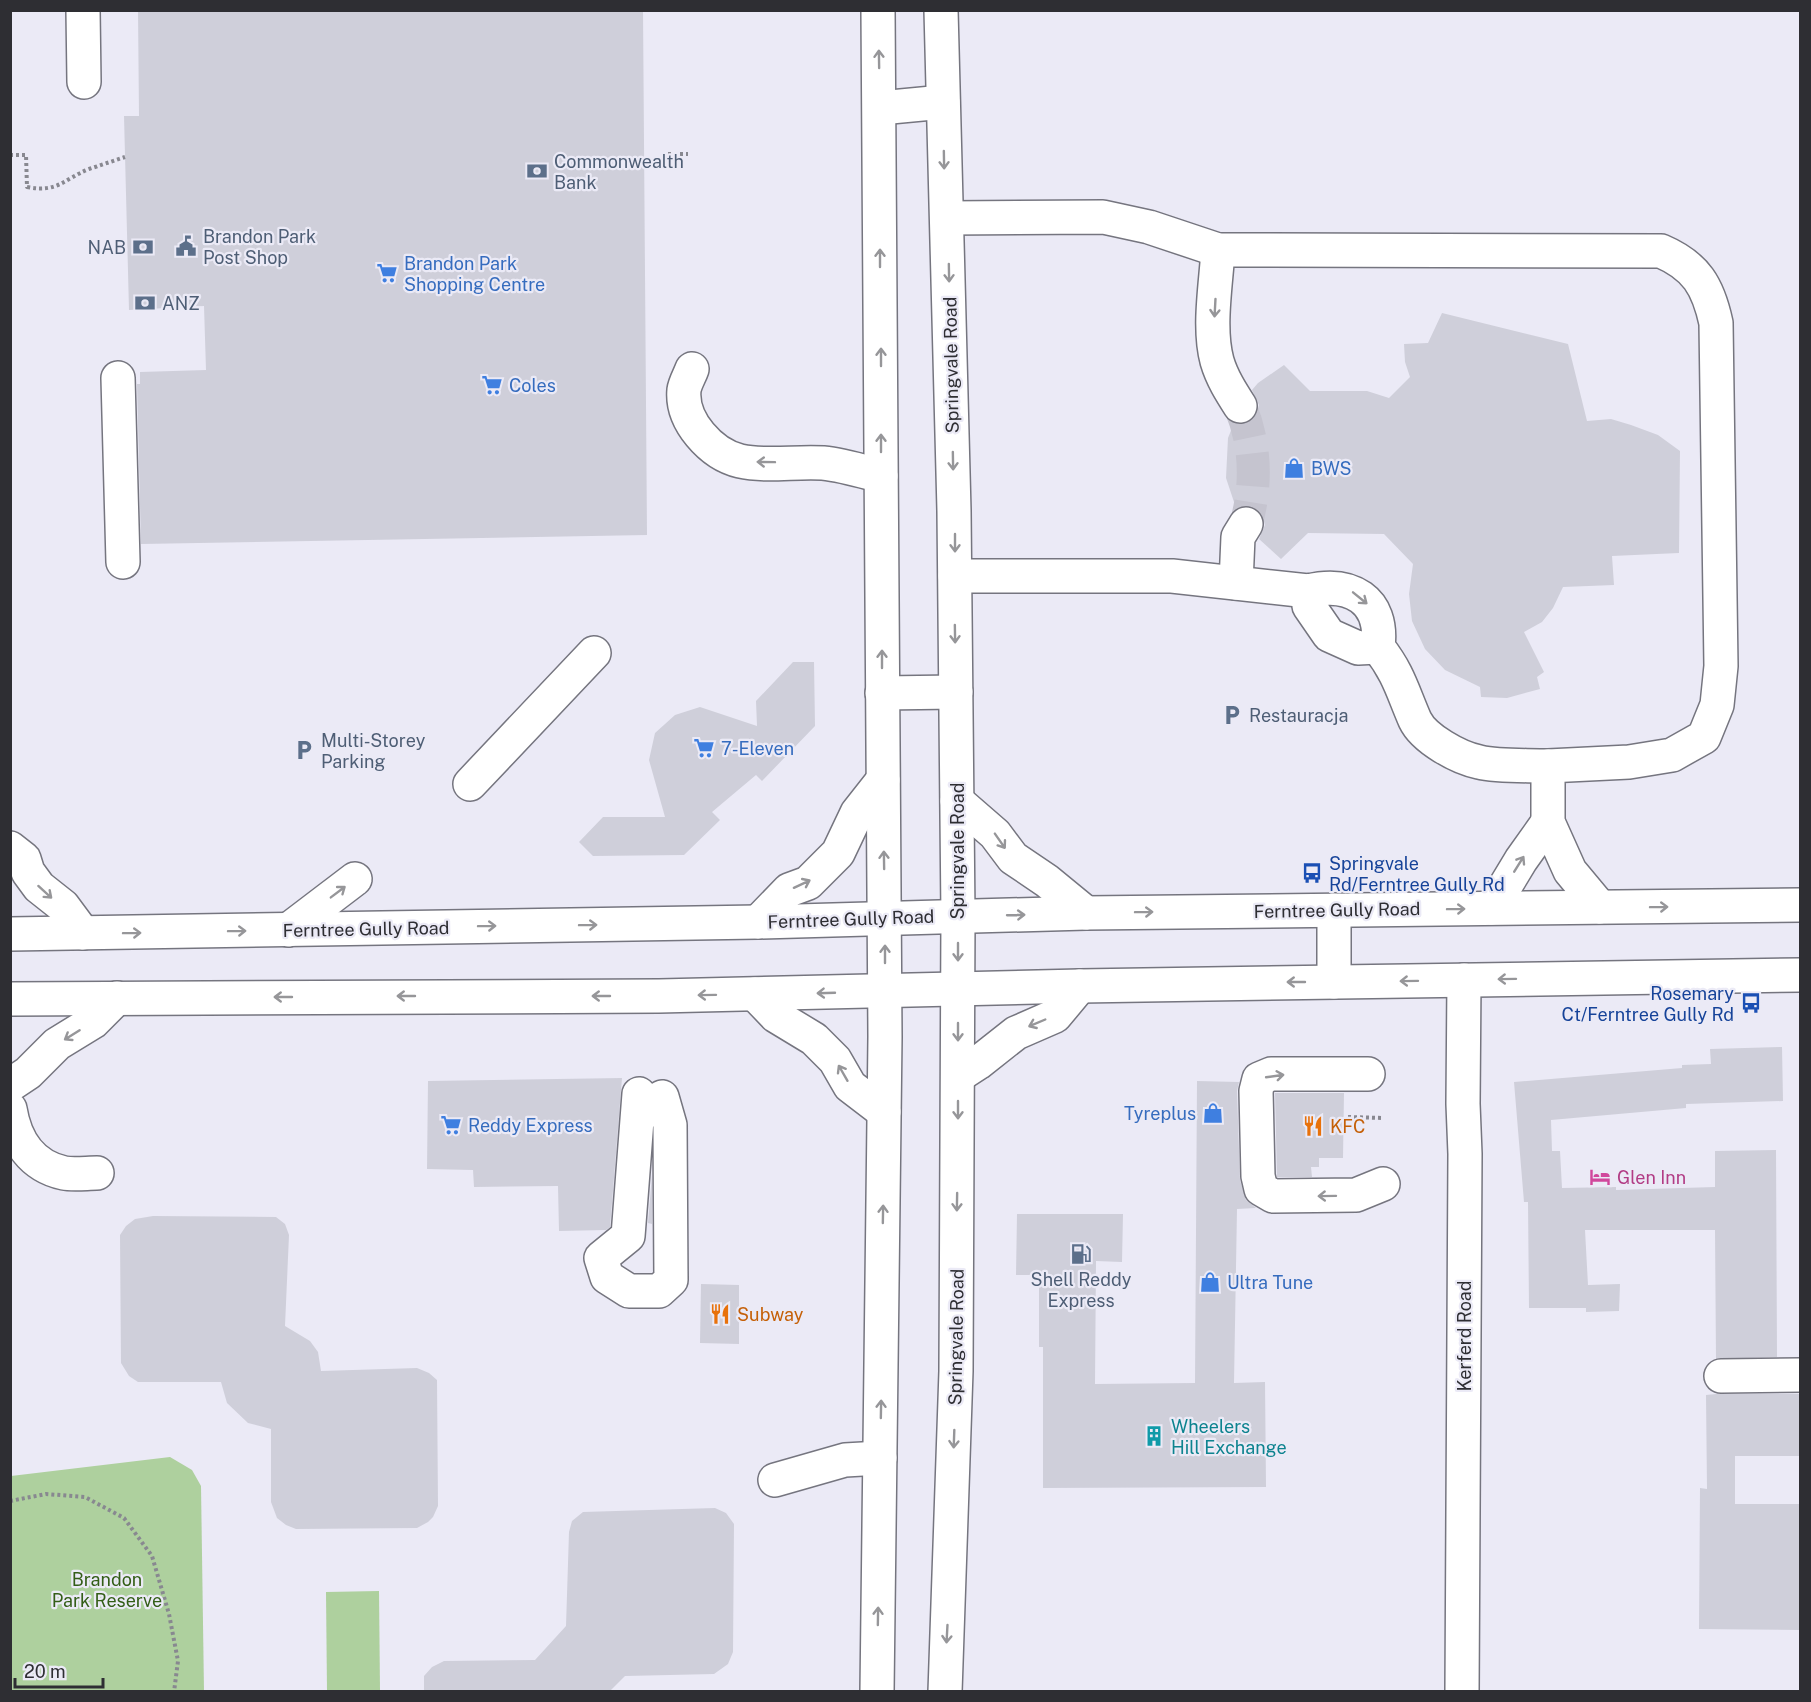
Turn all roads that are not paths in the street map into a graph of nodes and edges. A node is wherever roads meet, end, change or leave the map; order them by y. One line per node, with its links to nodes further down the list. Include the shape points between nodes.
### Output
1 (83, 10): 4 (main road)
2 (878, 10): 6 (main road, one-way to 2)
3 (941, 10): 5 (main road, Springvale Road)
4 (84, 82)
5 (943, 102): 6 (main road); 7 (main road, Springvale Road, one-way to 7)
6 (880, 108): 12 (main road, one-way to 6)
7 (947, 218): 8 (main road, via 1103,217 1149,227); 15 (main road, Springvale Road, one-way to 15)
8 (1218, 250): 11 (main road, one-way to 11, via 1214,341 1223,377); 22 (main road, via 1660,251 1681,259 1702,282 1716,323 1721,666 1717,705 1704,737 1672,755 1629,762)
9 (693, 369): 12 (main road, one-way to 9, via 824,463 740,461 719,452 692,422 685,403 684,389)
10 (118, 378): 14 (main road)
11 (1240, 406)
12 (881, 476): 21 (main road, one-way to 12)
13 (1246, 524): 16 (main road, via 1238,537)
14 (123, 562)
15 (955, 576): 16 (main road, via 1172,576); 20 (main road, Springvale Road, one-way to 20)
16 (1236, 584): 17 (main road)
17 (1308, 591): 18 (main road, via 1309,606 1329,635 1358,648); 18 (main road, one-way to 18, via 1325,587 1354,592 1377,616)
18 (1378, 647): 22 (main road, via 1392,665 1416,722 1428,737 1478,762)
19 (594, 653): 24 (main road)
20 (956, 692): 21 (main road); 25 (main road, Springvale Road)
21 (882, 693): 23 (main road)
22 (1548, 766): 26 (main road)
23 (883, 780): 35 (main road, one-way to 23); 36 (main road, one-way to 23, via 789,890 808,883 838,853 858,813)
24 (470, 784)
25 (957, 801): 33 (main road, one-way to 33, via 995,834 1013,858); 34 (main road, Springvale Road)
26 (1548, 822): 30 (main road, via 1570,872); 31 (main road, one-way to 26)
27 (10, 848): 38 (main road, one-way to 38, via 24,859 39,888 63,906)
28 (355, 879): 37 (main road, one-way to 28)
29 (1800, 905): 30 (main road, Ferntree Gully Road, one-way to 29)
30 (1600, 907): 31 (main road, Ferntree Gully Road)
31 (1492, 908): 32 (main road, Ferntree Gully Road, one-way to 31)
32 (1334, 910): 33 (main road, Ferntree Gully Road, one-way to 32); 42 (main road)
33 (1086, 913): 34 (main road, Ferntree Gully Road, one-way to 33)
34 (958, 916): 35 (main road, Ferntree Gully Road); 44 (main road, Springvale Road, one-way to 44)
35 (885, 918): 36 (main road, Ferntree Gully Road); 45 (main road, one-way to 35)
36 (758, 922): 37 (main road, Ferntree Gully Road, one-way to 36)
37 (288, 930): 38 (main road, Ferntree Gully Road, one-way to 37)
38 (83, 933): 39 (main road, Ferntree Gully Road)
39 (10, 934)
40 (1800, 975): 41 (main road, one-way to 41)
41 (1464, 980): 42 (main road, one-way to 42); 63 (main road, Kerferd Road)
42 (1334, 982): 43 (main road, one-way to 43)
43 (1080, 986): 44 (main road); 50 (main road, one-way to 50, via 1055,1016 1016,1033)
44 (958, 988): 45 (main road); 50 (main road, Springvale Road, one-way to 50)
45 (885, 991): 46 (main road, one-way to 46); 54 (main road)
46 (755, 994): 47 (main road, one-way to 47); 54 (main road, one-way to 46, via 850,1086 824,1048 776,1016)
47 (117, 998): 48 (main road); 51 (main road, one-way to 51, via 93,1022 57,1044)
48 (10, 999)
49 (1368, 1074): 56 (main road, one-way to 49, via 1356,1195 1273,1196 1261,1189 1258,1176 1259,1079 1271,1074)
50 (958, 1076): 62 (main road, Springvale Road, one-way to 62, via 956,1371)
51 (10, 1085)
52 (650, 1095): 52 (main road, via 628,1236 601,1258 607,1277 629,1291 659,1291 671,1280 670,1125)
53 (10, 1109): 55 (main road, via 26,1152 43,1165 65,1173)
54 (884, 1112): 59 (main road, one-way to 54)
55 (97, 1173)
56 (1383, 1184)
57 (1800, 1375): 58 (main road)
58 (1721, 1376)
59 (880, 1458): 60 (main road, via 845,1460); 61 (main road, one-way to 59)
60 (775, 1480)
61 (878, 1692)
62 (945, 1692)
63 (1462, 1692)

